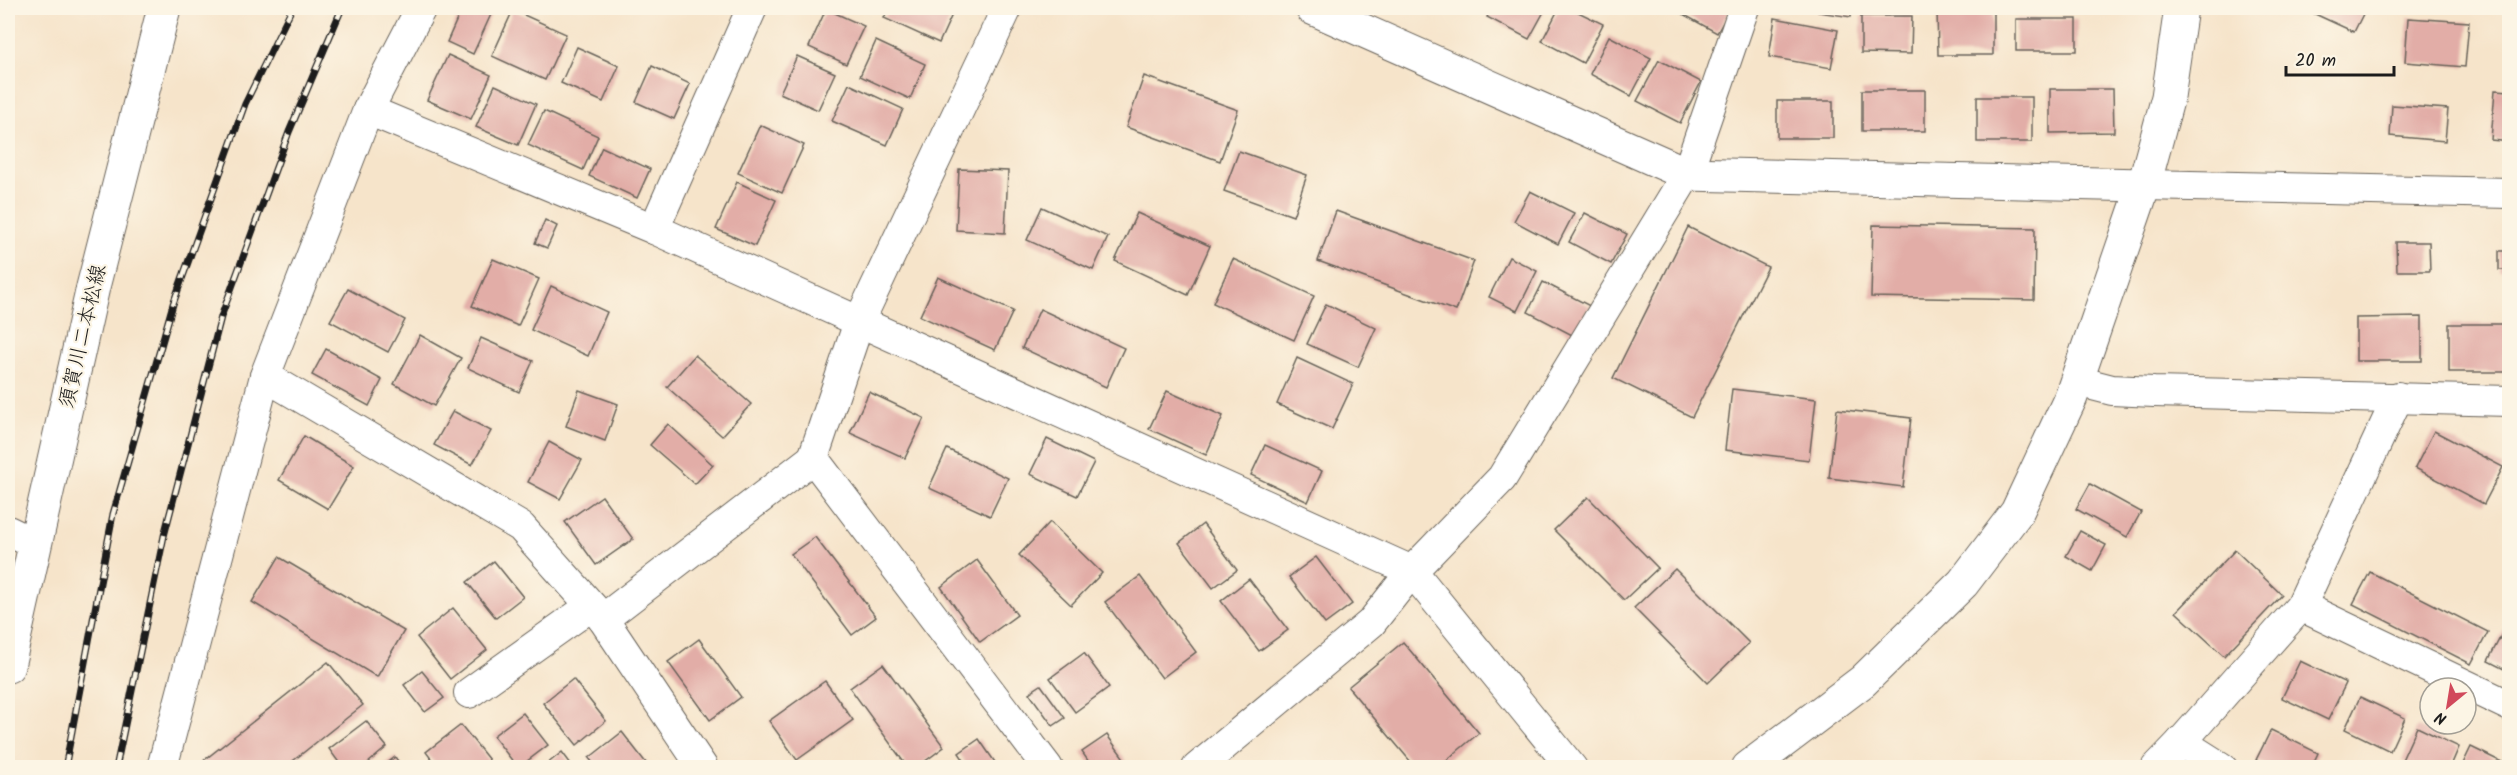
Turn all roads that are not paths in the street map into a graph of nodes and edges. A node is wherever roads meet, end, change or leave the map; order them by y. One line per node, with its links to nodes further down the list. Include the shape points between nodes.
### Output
1 (164, 8): 19 (street, 須賀川二本松線, via 93,287)
2 (421, 8): 8 (street)
3 (752, 8): 12 (street)
4 (1007, 8): 13 (street)
5 (1312, 8): 9 (street)
6 (1744, 8): 9 (street)
7 (2181, 8): 10 (street, via 2168,97)
8 (368, 110): 12 (street); 14 (street)
9 (1687, 174): 10 (street); 20 (street, via 1502,478)
10 (2144, 185): 11 (street); 15 (street)
11 (2510, 193)
12 (654, 229): 13 (street)
13 (859, 322): 18 (street); 20 (street)
14 (265, 376): 22 (street, via 521,527); 27 (street)
15 (2077, 381): 16 (street, via 2112,390 2154,393); 32 (street, via 2017,512 1963,583 1863,681)
16 (2398, 397): 17 (street); 21 (street)
17 (2510, 401)
18 (813, 458): 22 (street); 29 (street)
19 (21, 537): 23 (street, 須賀川二本松線)
20 (1412, 571): 30 (street, via 1371,623); 31 (street)
21 (2301, 606): 25 (street); 26 (street)
22 (597, 612): 24 (street); 28 (street)
23 (8, 666)
24 (469, 693)
25 (2510, 706)
26 (2181, 742): 33 (street); 34 (street)
27 (162, 768)
28 (703, 768)
29 (1048, 768)
30 (1197, 768)
31 (1572, 768)
32 (1748, 768)
33 (2156, 768)
34 (2222, 768)

